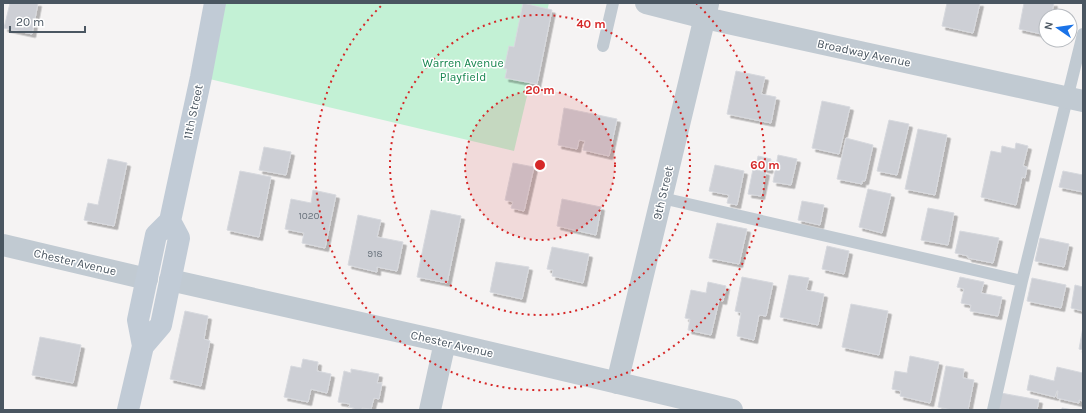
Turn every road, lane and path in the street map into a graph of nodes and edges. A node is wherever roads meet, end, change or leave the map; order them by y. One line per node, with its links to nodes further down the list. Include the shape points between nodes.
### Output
1 (215, 3): 9 (main road, 11th Street)
2 (613, 3): 6 (lane)
3 (646, 3): 4 (street, Broadway Avenue)
4 (707, 10): 7 (street, Broadway Avenue); 8 (street, 9th Street)
5 (1083, 34): 7 (lane)
6 (603, 46)
7 (1076, 100): 13 (lane)
8 (662, 198): 13 (lane); 16 (street, 9th Street)
9 (170, 221): 11 (main road, via 156,235); 12 (main road, via 179,238)
10 (3, 245): 11 (street, Chester Avenue)
11 (147, 279): 15 (main road, via 138,320)
12 (170, 280): 14 (street, Chester Avenue); 15 (main road, via 161,325)
13 (1022, 281): 20 (lane)
14 (445, 342): 16 (street, Chester Avenue); 18 (street)
15 (143, 346): 17 (main road)
16 (617, 383): 19 (street, Chester Avenue)
17 (128, 410)
18 (430, 410)
19 (730, 410)
20 (993, 410)

